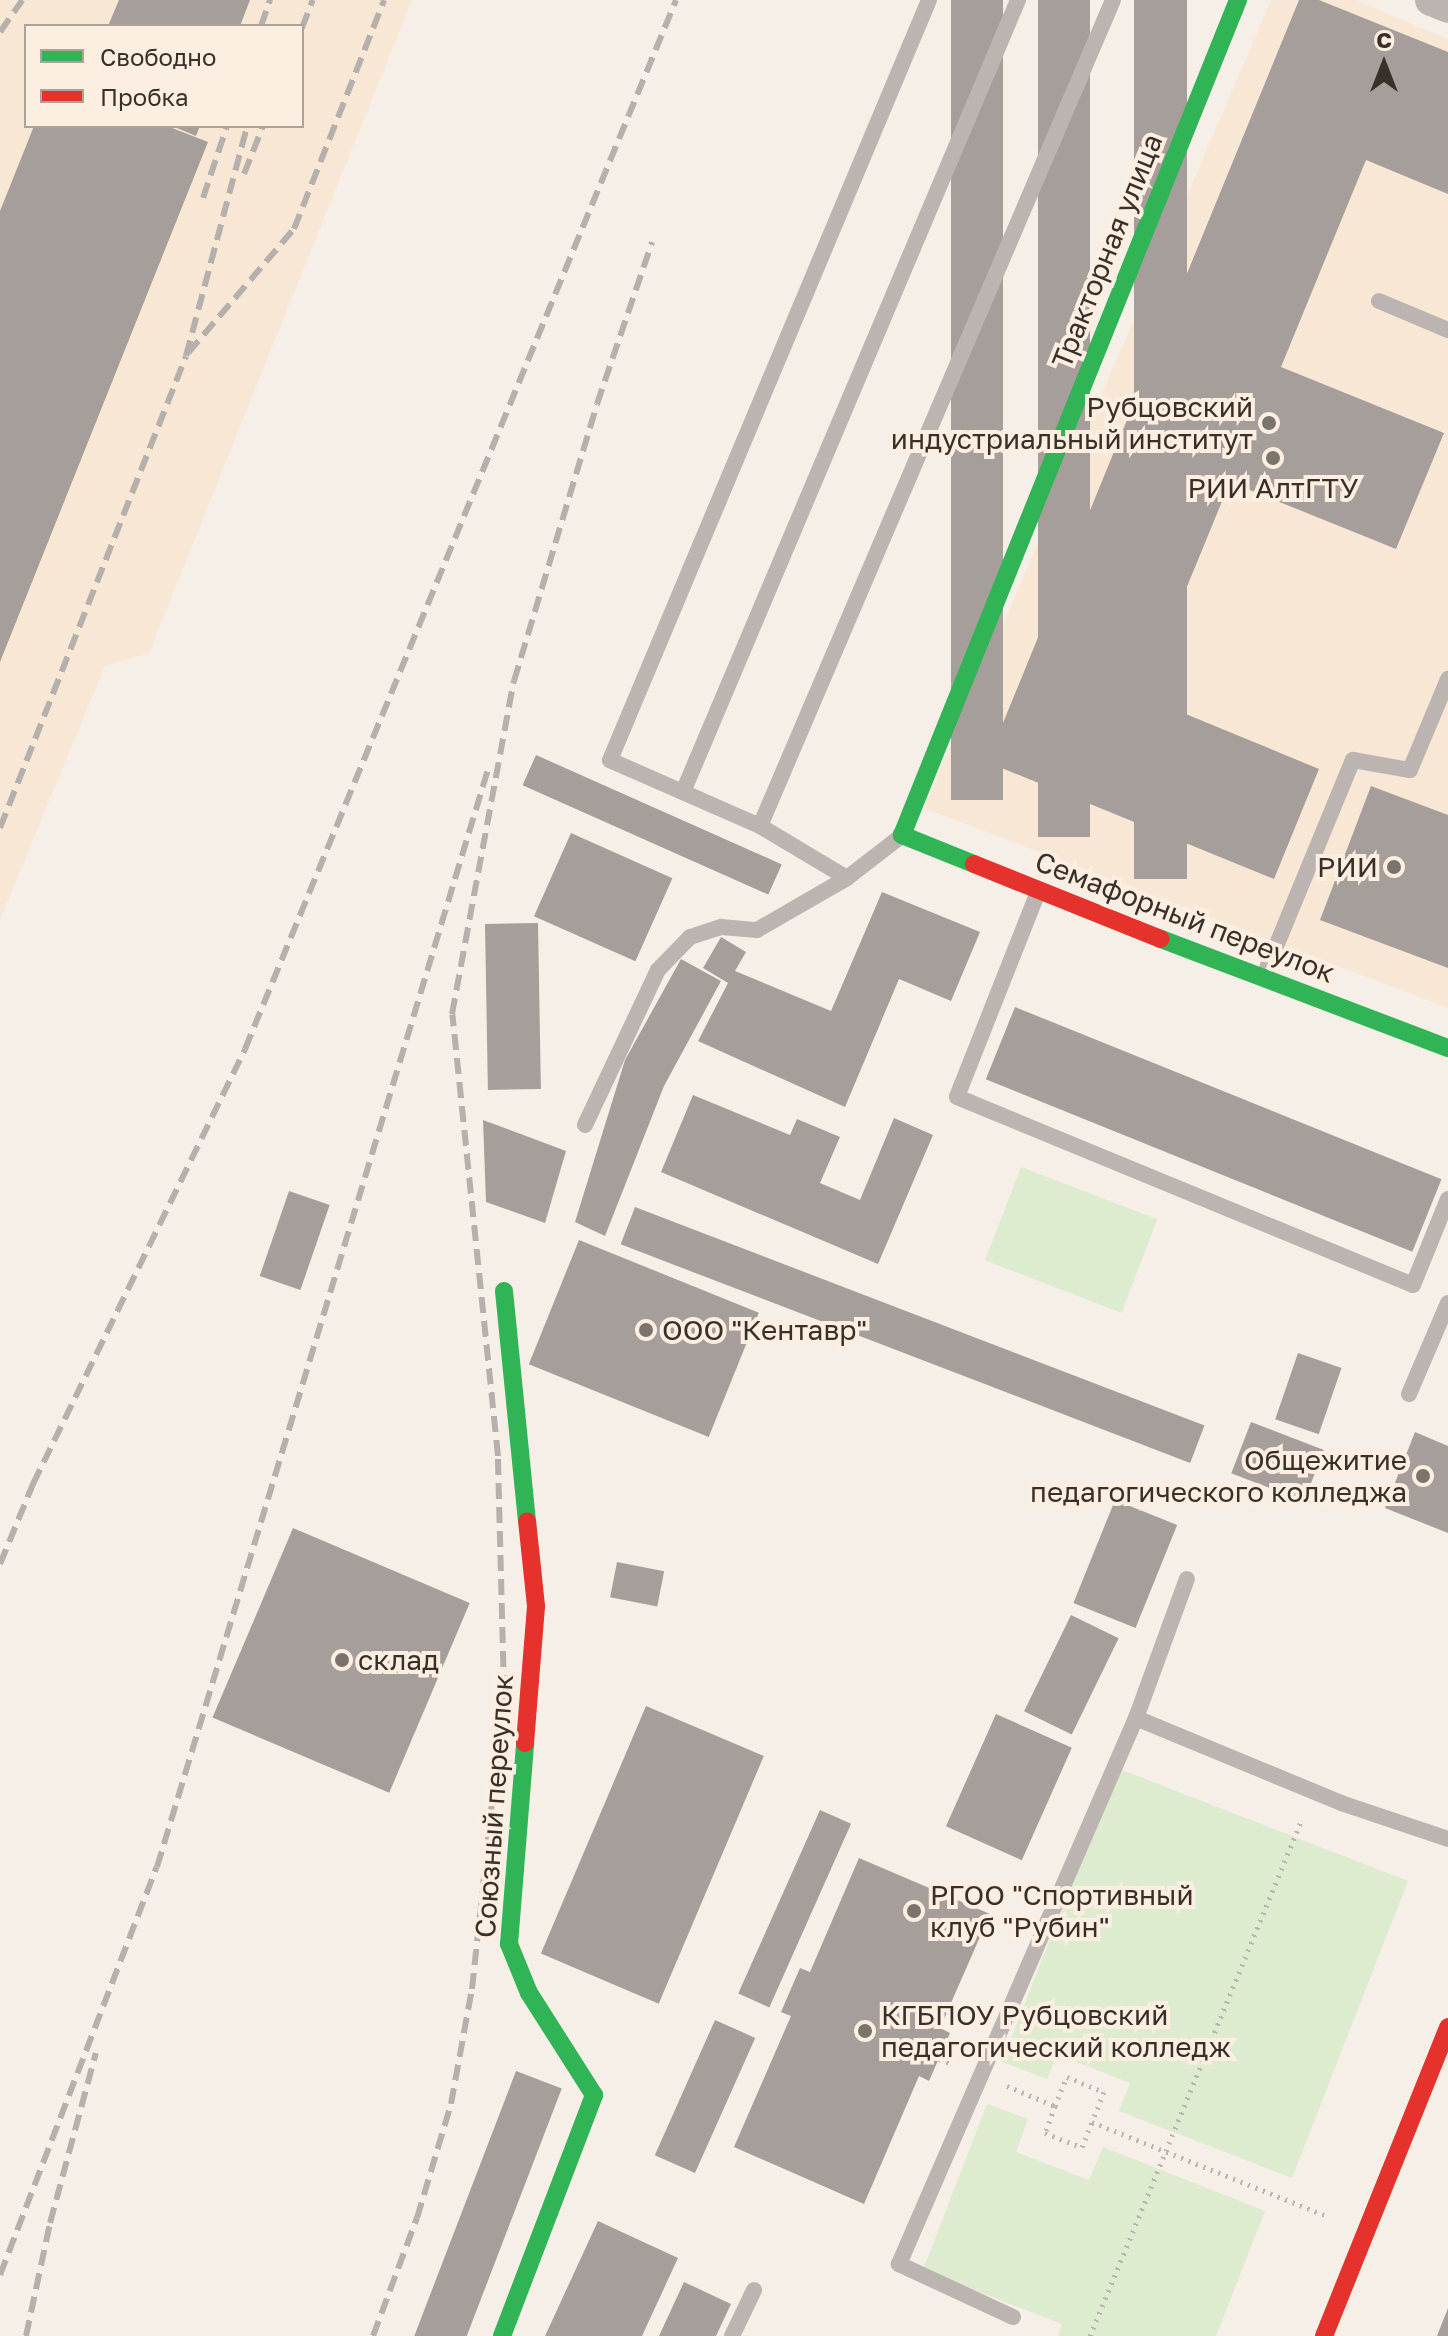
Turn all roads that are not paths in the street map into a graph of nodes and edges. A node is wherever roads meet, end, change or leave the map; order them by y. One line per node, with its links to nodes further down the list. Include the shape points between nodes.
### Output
1 (929, 0): 10 (lane, via 610,760)
2 (1018, 0): 10 (lane)
3 (1113, 0): 11 (lane)
4 (1238, 0): 12 (street, Тракторная улица)
5 (1431, 0): 6 (street)
6 (1448, 7)
7 (1379, 301): 8 (lane)
8 (1448, 330)
9 (1448, 679): 15 (lane, via 1410,770 1353,760)
10 (683, 792): 11 (lane)
11 (760, 826): 13 (lane)
12 (902, 835): 13 (lane); 14 (street, Семафорный переулок)
13 (847, 878): 17 (lane, via 757,930 721,927 690,937 658,970)
14 (1038, 890): 15 (street, Семафорный переулок); 18 (lane, via 957,1097 1413,1285)
15 (1263, 980): 16 (street, Семафорный переулок)
16 (1448, 1048)
17 (585, 1125)
18 (1448, 1199)
19 (504, 1291): 28 (street, Союзный переулок, via 536,1606 509,1944 529,1993 594,2095)
20 (1448, 1303): 21 (lane)
21 (1409, 1394)
22 (1187, 1579): 23 (lane)
23 (1136, 1718): 24 (lane, via 1314,1792); 27 (lane, via 899,2264)
24 (1448, 1839)
25 (1448, 2027): 30 (street)
26 (754, 2290): 29 (lane)
27 (1013, 2317)
28 (502, 2336)
29 (732, 2336)
30 (1324, 2336)

